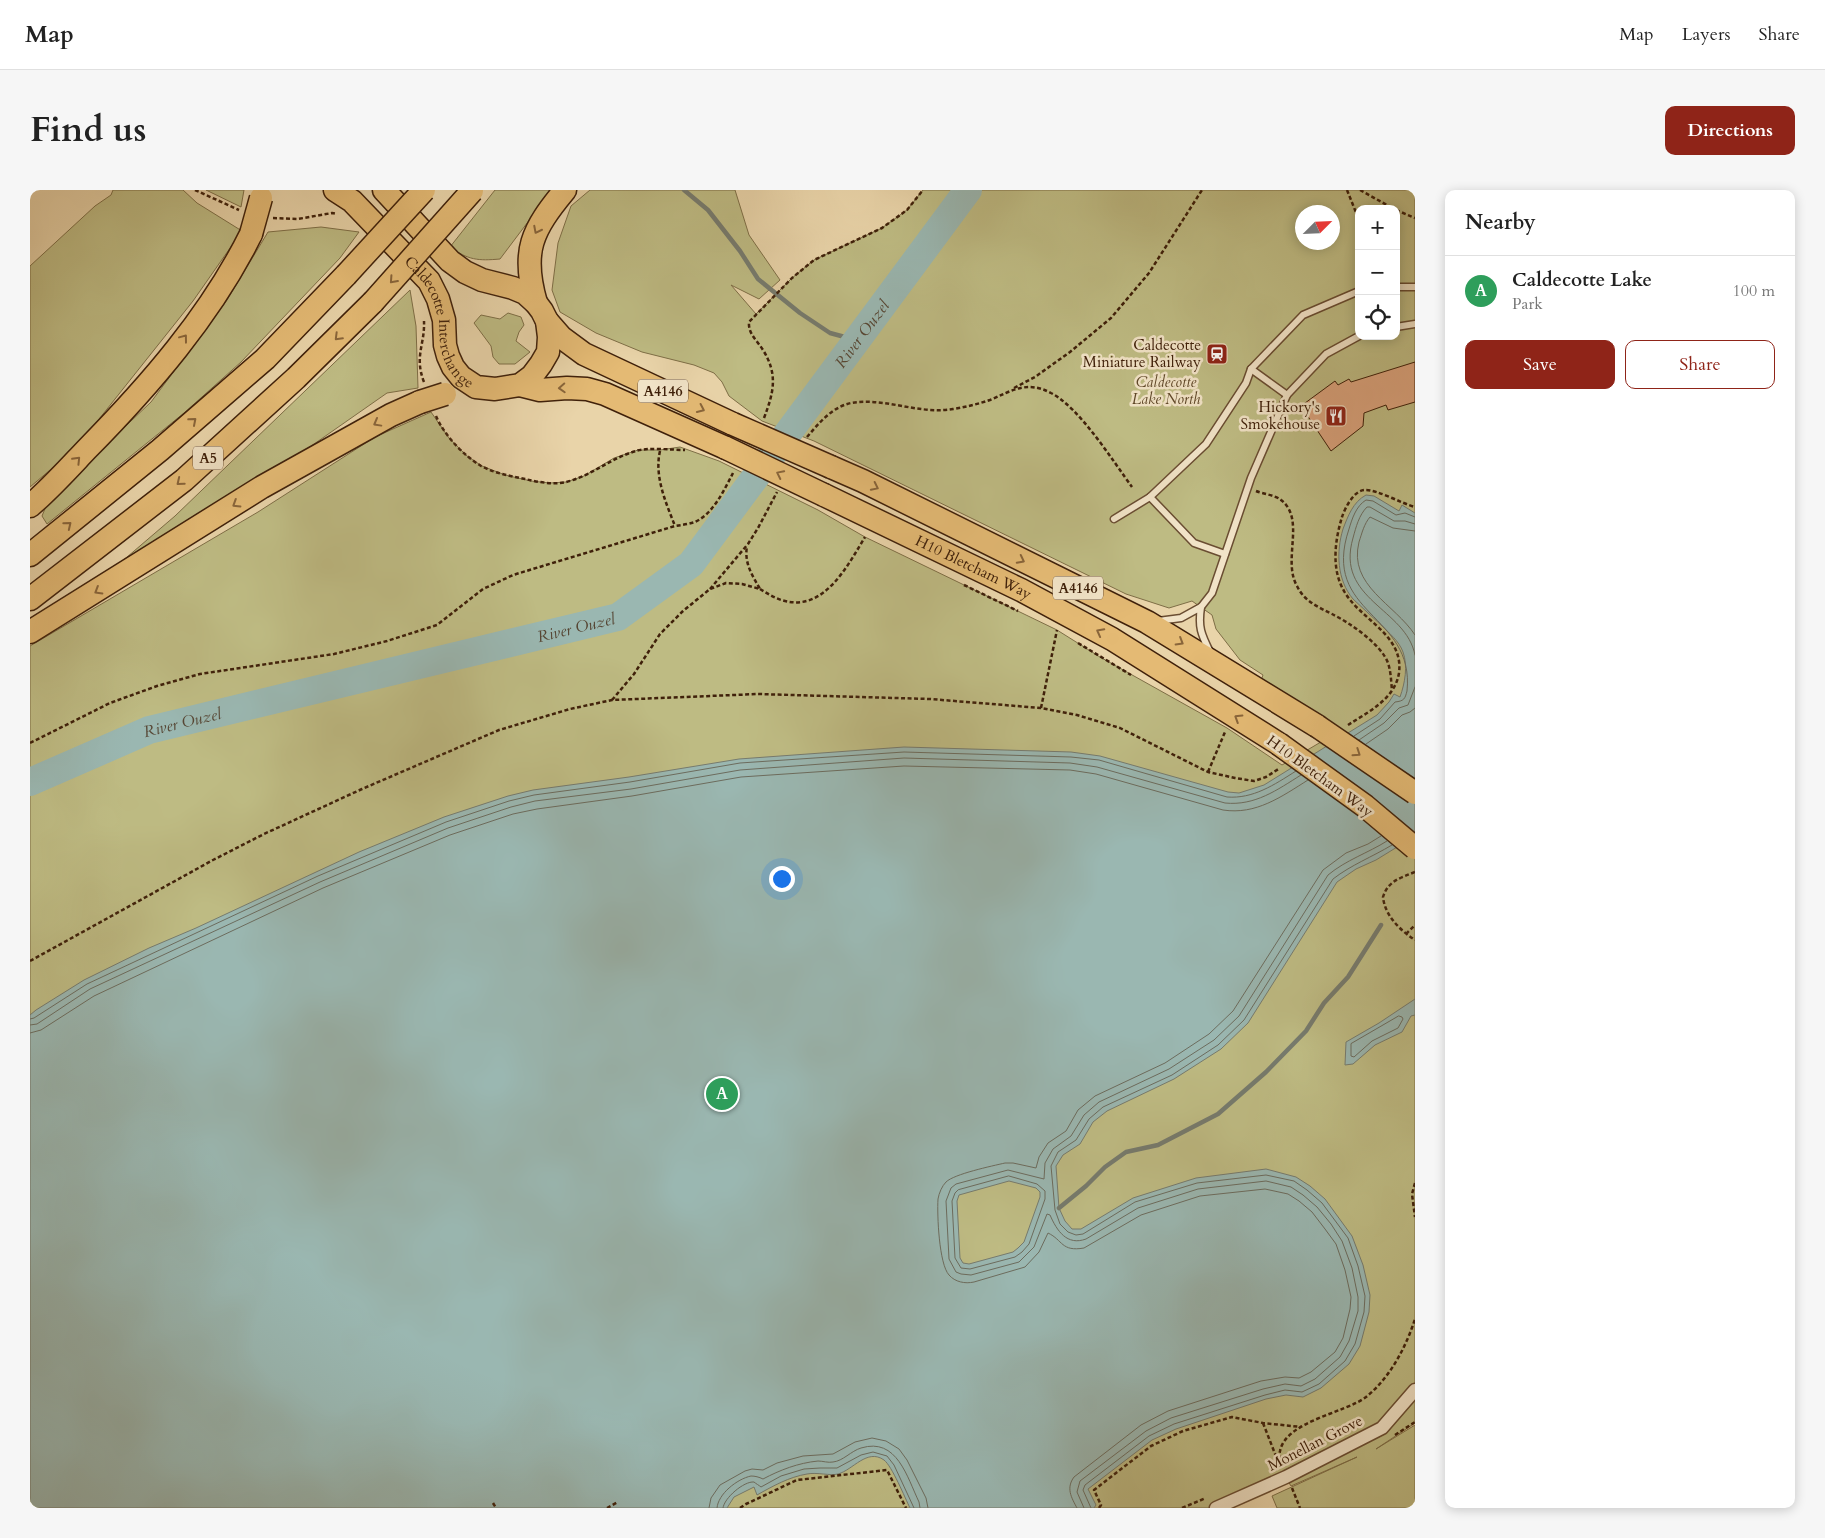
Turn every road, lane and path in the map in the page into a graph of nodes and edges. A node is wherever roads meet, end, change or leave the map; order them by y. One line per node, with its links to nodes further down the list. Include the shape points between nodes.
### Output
1 (335, 190): 25 (highway, Caldecotte Interchange, via 352,201 429,281 444,320 445,345 453,367)
2 (384, 190): 18 (highway, Caldecotte Interchange, via 450,261 482,280 525,293)
3 (424, 190): 40 (highway, A5, one-way to 3, bridge, via 160,450 265,359)
4 (565, 190): 18 (highway, one-way to 18, via 535,232 529,258 529,279)
5 (923, 190): 19 (path, via 907,210 882,228 814,260)
6 (1202, 190): 26 (path, via 1150,273 1111,318 1070,352)
7 (1347, 190): 12 (path)
8 (1360, 190): 11 (path)
9 (473, 191): 44 (highway, A5, one-way to 44, bridge, via 372,302 296,378 184,480)
10 (261, 194): 34 (highway, one-way to 10, bridge, via 160,371 202,315 237,263 251,234)
11 (1388, 205)
12 (1355, 210)
13 (1400, 211): 14 (path)
14 (1415, 218)
15 (1400, 287): 16 (lane)
16 (1415, 287)
17 (1355, 293): 23 (lane, via 1303,315)
18 (541, 312): 24 (highway, via 549,337 548,352 532,376); 47 (highway, H10 Bletcham Way / A4146, one-way to 47, bridge, via 561,337 584,354 863,481)
19 (756, 314)
20 (1415, 324): 21 (lane)
21 (1400, 326)
22 (1355, 338): 27 (lane, via 1326,354)
23 (1251, 369): 27 (lane); 33 (lane, via 1246,384 1206,444)
24 (520, 384): 25 (highway, Caldecotte Interchange, via 495,389); 62 (highway, H10 Bletcham Way / A4146, one-way to 24, bridge, via 1365,806 1279,744 1112,639 1021,590 726,448 605,394 587,389 540,390)
25 (476, 387): 48 (highway, one-way to 48, bridge, via 420,402 391,415 262,487)
26 (1013, 389): 29 (path, via 990,400 950,410 850,403 823,419); 30 (path, via 1033,387 1059,398 1083,421)
27 (1287, 395): 31 (lane)
28 (437, 419): 58 (path, via 467,456 482,466 504,475 541,482 566,482 584,476 614,458 638,450 660,450 658,460 664,499 676,526 513,574 483,589 437,625 334,654 200,674 157,686 110,703)
29 (807, 438)
30 (1132, 487)
31 (1248, 487): 39 (lane); 53 (path, via 1280,498 1290,510 1293,519 1292,570 1296,585 1315,606 1352,626 1382,652 1388,662)
32 (778, 490): 38 (path)
33 (1150, 497): 36 (lane); 39 (lane, via 1194,543)
34 (30, 506)
35 (1415, 507): 53 (path, via 1365,490 1356,493 1343,513 1335,542 1336,568 1343,591 1395,645 1399,673)
36 (1114, 519)
37 (865, 537): 43 (path, via 831,587 818,596 803,602 786,602)
38 (748, 544): 42 (path); 43 (path, via 748,566)
39 (1225, 554): 45 (lane, via 1212,594)
40 (30, 555)
41 (961, 583): 46 (path)
42 (710, 589): 43 (path, via 726,583); 54 (path, via 660,634)
43 (760, 589)
44 (30, 599)
45 (1201, 608): 47 (lane, via 1181,618); 51 (lane, via 1198,623)
46 (1022, 613)
47 (1147, 622): 51 (highway, H10 Bletcham Way / A4146, one-way to 51)
48 (30, 632)
49 (1064, 635): 55 (path, via 1057,630)
50 (1071, 639): 52 (path)
51 (1216, 664): 61 (highway, H10 Bletcham Way / A4146, one-way to 61, bridge, via 1317,726)
52 (1134, 676)
53 (1392, 691): 56 (path, via 1375,708)
54 (612, 700): 55 (path, via 758,694 930,699); 67 (path, via 499,730 362,789 264,834)
55 (1041, 708): 60 (path, via 1120,728)
56 (1346, 726)
57 (1227, 728): 60 (path)
58 (30, 743)
59 (1282, 767): 60 (path, via 1266,778 1254,781)
60 (1208, 772)
61 (1415, 793)
62 (1415, 848)
63 (1415, 872): 65 (path, via 1394,880 1382,898 1388,914)
64 (1415, 924): 65 (path)
65 (1406, 934): 66 (path)
66 (1415, 940)
67 (30, 961)
68 (1415, 1183): 69 (path, via 1412,1194)
69 (1415, 1217)
70 (1415, 1319): 72 (path, via 1390,1372 1366,1397)
71 (1415, 1390): 83 (street, Monellan Grove, via 1382,1428)
72 (1301, 1427): 73 (path, via 1283,1444); 81 (path, via 1232,1417 1183,1432 1151,1446 1094,1490 1101,1505)
73 (1280, 1466)
74 (1209, 1497): 82 (path)
75 (618, 1502): 78 (path)
76 (493, 1503): 77 (path)
77 (496, 1508)
78 (607, 1508)
79 (740, 1508): 80 (path, via 797,1480 888,1470)
80 (906, 1508)
81 (1099, 1508)
82 (1182, 1508)
83 (1216, 1508)

